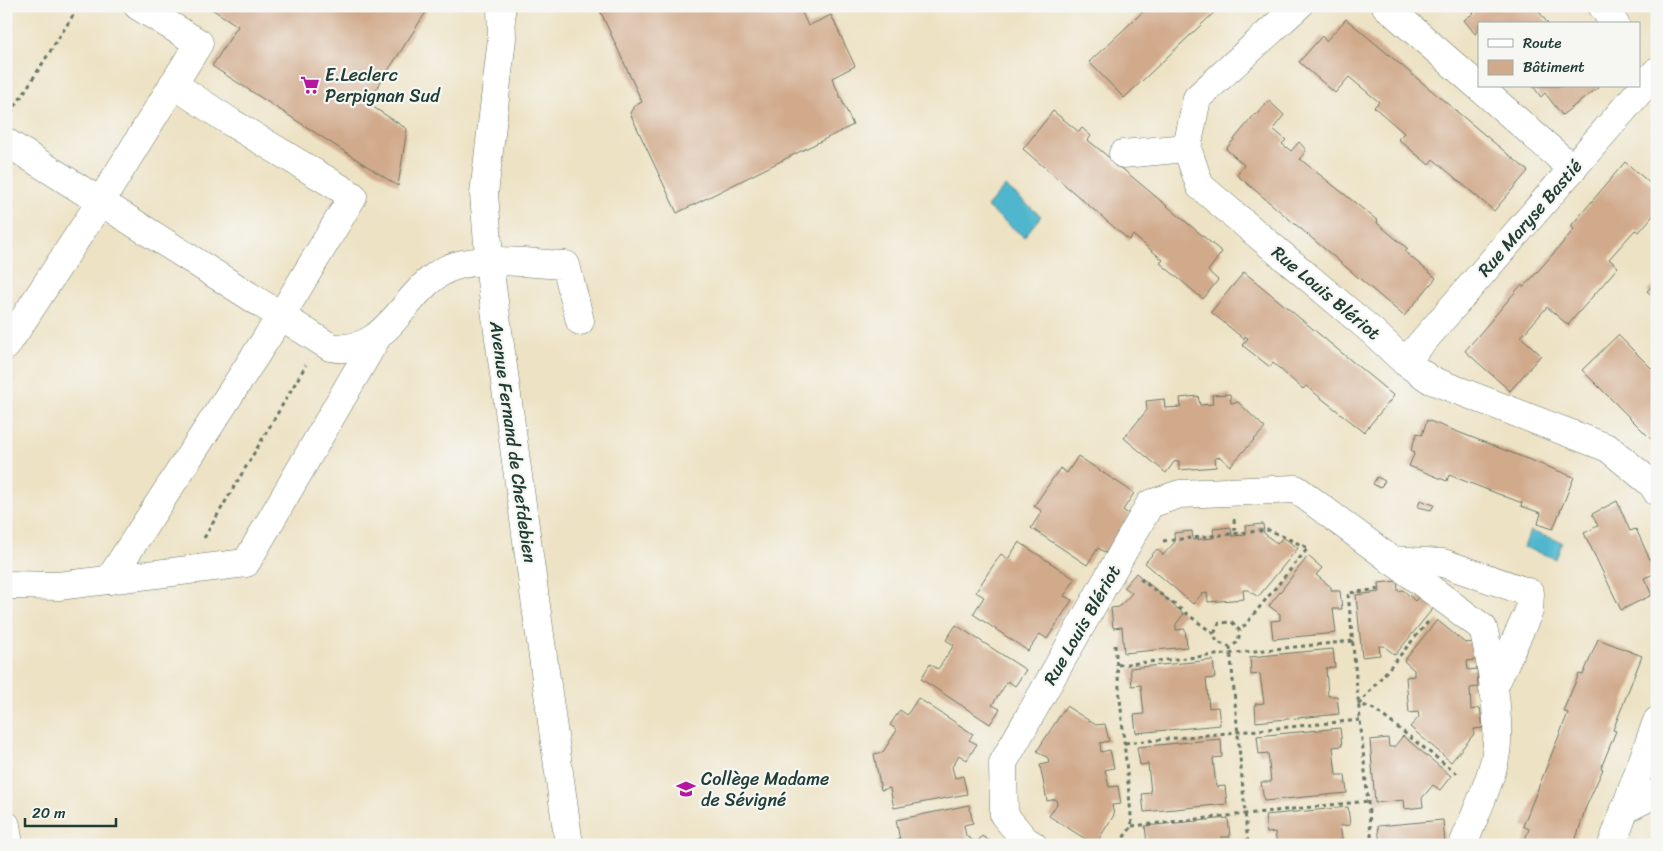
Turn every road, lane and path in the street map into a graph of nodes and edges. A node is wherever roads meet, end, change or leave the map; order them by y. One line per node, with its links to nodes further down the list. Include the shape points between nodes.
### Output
1 (80, 6): 16 (path)
2 (138, 6): 11 (street, via 199,43)
3 (502, 6): 9 (street, Avenue Fernand de Chefdebien)
4 (511, 6): 9 (street, Avenue Fernand de Chefdebien)
5 (1298, 6): 18 (street, via 1197,98)
6 (1386, 6): 13 (street)
7 (1602, 6): 8 (street)
8 (1614, 22)
9 (502, 38): 22 (street, Avenue Fernand de Chefdebien, via 484,194)
10 (1652, 69): 12 (street, Rue Maryse Bastié)
11 (173, 84): 21 (street); 23 (street, via 353,196)
12 (1640, 84)
13 (1478, 86)
14 (1480, 88): 20 (street)
15 (1637, 88): 20 (street, Rue Maryse Bastié)
16 (6, 120)
17 (6, 142): 21 (street)
18 (1187, 148): 19 (street); 28 (street, Rue Louis Blériot, via 1200,186)
19 (1123, 154)
20 (1573, 169): 28 (street, Rue Maryse Bastié)
21 (101, 201): 23 (street); 27 (street)
22 (490, 262): 24 (street, via 566,265); 25 (street, via 456,266 434,276); 58 (street, Avenue Fernand de Chefdebien)
23 (281, 316): 26 (street); 34 (street)
24 (580, 321)
25 (376, 339): 26 (street, via 360,347 343,349 330,347); 33 (street, via 246,563)
26 (321, 341): 33 (path, via 198,547)
27 (6, 346)
28 (1405, 362): 29 (street, Rue Louis Blériot, via 1430,380 1608,448 1652,484)
29 (1657, 492)
30 (1154, 542): 37 (path, via 1269,530 1308,548)
31 (1391, 560): 32 (street, Rue Louis Blériot, via 1296,489 1180,494 1150,504); 36 (street, Rue Louis Blériot); 39 (path, via 1389,588 1348,593); 44 (street, via 1443,563 1530,593 1529,611)
32 (1118, 561): 38 (path); 59 (street, Rue Louis Blériot, via 1003,763 1004,815)
33 (200, 568): 34 (street)
34 (109, 580): 35 (street, via 58,586)
35 (6, 585)
36 (1446, 600): 44 (street, Rue Louis Blériot, via 1483,628); 45 (path)
37 (1240, 631): 38 (path, via 1232,622 1219,623); 41 (path, via 1238,642)
38 (1214, 634): 41 (path, via 1218,642)
39 (1352, 641): 42 (path); 45 (path)
40 (1115, 645): 43 (path)
41 (1230, 647): 42 (path)
42 (1230, 654): 43 (path); 48 (path)
43 (1118, 665): 49 (path)
44 (1493, 690): 50 (street, Rue Louis Blériot, via 1498,737 1495,760)
45 (1359, 704): 46 (path); 50 (path, via 1374,710)
46 (1360, 720): 48 (path); 52 (path)
47 (1657, 721): 53 (street)
48 (1237, 732): 49 (path); 54 (path)
49 (1125, 743): 56 (path)
50 (1482, 793): 63 (street, Rue Louis Blériot)
51 (1657, 793): 53 (street)
52 (1369, 801): 54 (path); 62 (path)
53 (1625, 809): 64 (street)
54 (1245, 814): 56 (path); 61 (path)
55 (6, 825): 57 (street)
56 (1132, 826): 60 (path)
57 (9, 845)
58 (569, 845)
59 (1033, 845)
60 (1118, 845)
61 (1248, 845)
62 (1372, 845)
63 (1463, 845)
64 (1612, 845)

